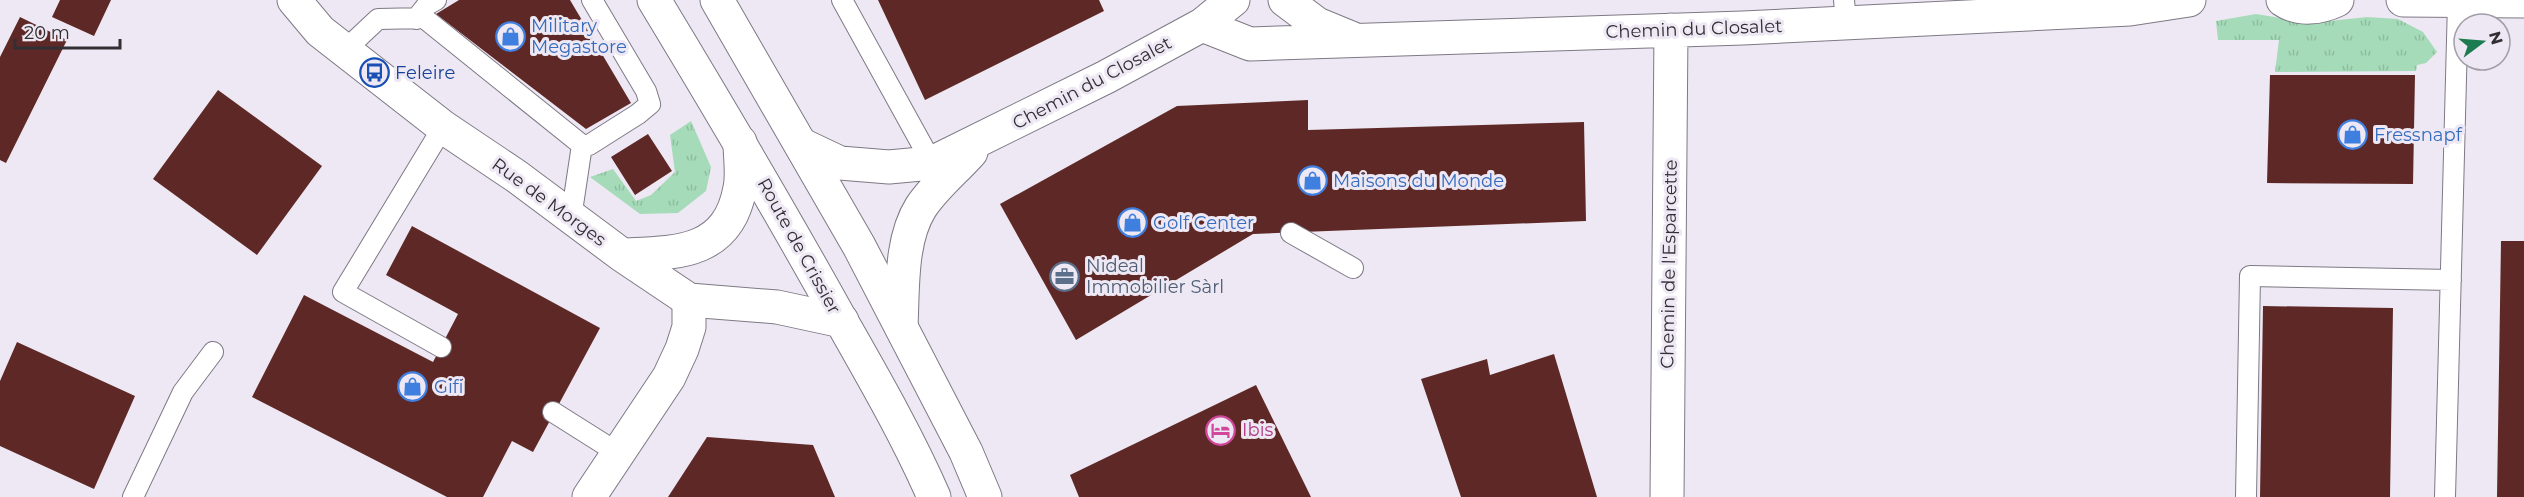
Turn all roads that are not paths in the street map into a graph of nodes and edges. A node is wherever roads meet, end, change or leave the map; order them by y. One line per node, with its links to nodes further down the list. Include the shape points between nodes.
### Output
1 (294, 0): 20 (street, Rue de Morges, via 320,31)
2 (436, 0): 16 (lane)
3 (592, 0): 24 (lane, via 650,104)
4 (654, 0): 23 (street, Route de Crissier)
5 (717, 0): 25 (street)
6 (842, 0): 26 (lane)
7 (1233, 0): 17 (street, Chemin du Closalet)
8 (1285, 0): 19 (street, via 1317,24)
9 (2189, 0): 15 (street, Chemin du Closalet, via 2130,9)
10 (2283, 0): 11 (street, via 2307,8)
11 (2337, 0)
12 (2403, 0): 14 (street)
13 (2524, 1): 14 (street)
14 (2458, 2): 31 (lane)
15 (1845, 11): 18 (street, Chemin du Closalet)
16 (416, 19): 20 (lane, via 378,19); 24 (lane, via 424,18)
17 (1202, 25): 19 (street, Chemin du Closalet, via 1250,44); 22 (street, Chemin du Closalet)
18 (1671, 30): 19 (street, Chemin du Closalet); 43 (street, Chemin de l'Esparcette)
19 (1355, 40)
20 (345, 50): 21 (street, Rue de Morges)
21 (443, 127): 27 (street, Rue de Morges); 35 (lane, via 344,292)
22 (983, 140): 26 (street, Chemin du Closalet); 34 (street, Chemin du Closalet, via 921,208 905,260)
23 (740, 142): 29 (street, via 741,187 727,223 694,248); 33 (street, Route de Crissier)
24 (582, 146): 27 (lane)
25 (802, 146): 26 (street, Chemin du Closalet, via 840,163 889,167); 34 (street)
26 (932, 163)
27 (571, 218): 29 (street, Rue de Morges)
28 (1292, 233): 30 (lane)
29 (621, 255): 32 (street, Rue de Morges)
30 (1353, 268)
31 (2451, 280): 44 (lane, via 2250,276); 45 (lane)
32 (689, 300): 33 (street, Rue de Morges, via 777,307); 38 (street, via 689,327 682,349 669,377)
33 (842, 321): 41 (street, Route de Crissier)
34 (901, 326): 42 (street)
35 (441, 347)
36 (213, 352): 39 (lane, via 183,392)
37 (553, 411): 38 (lane)
38 (618, 453): 40 (street)
39 (133, 497)
40 (589, 497)
41 (934, 497)
42 (985, 497)
43 (1667, 497)
44 (2246, 497)
45 (2445, 497)

